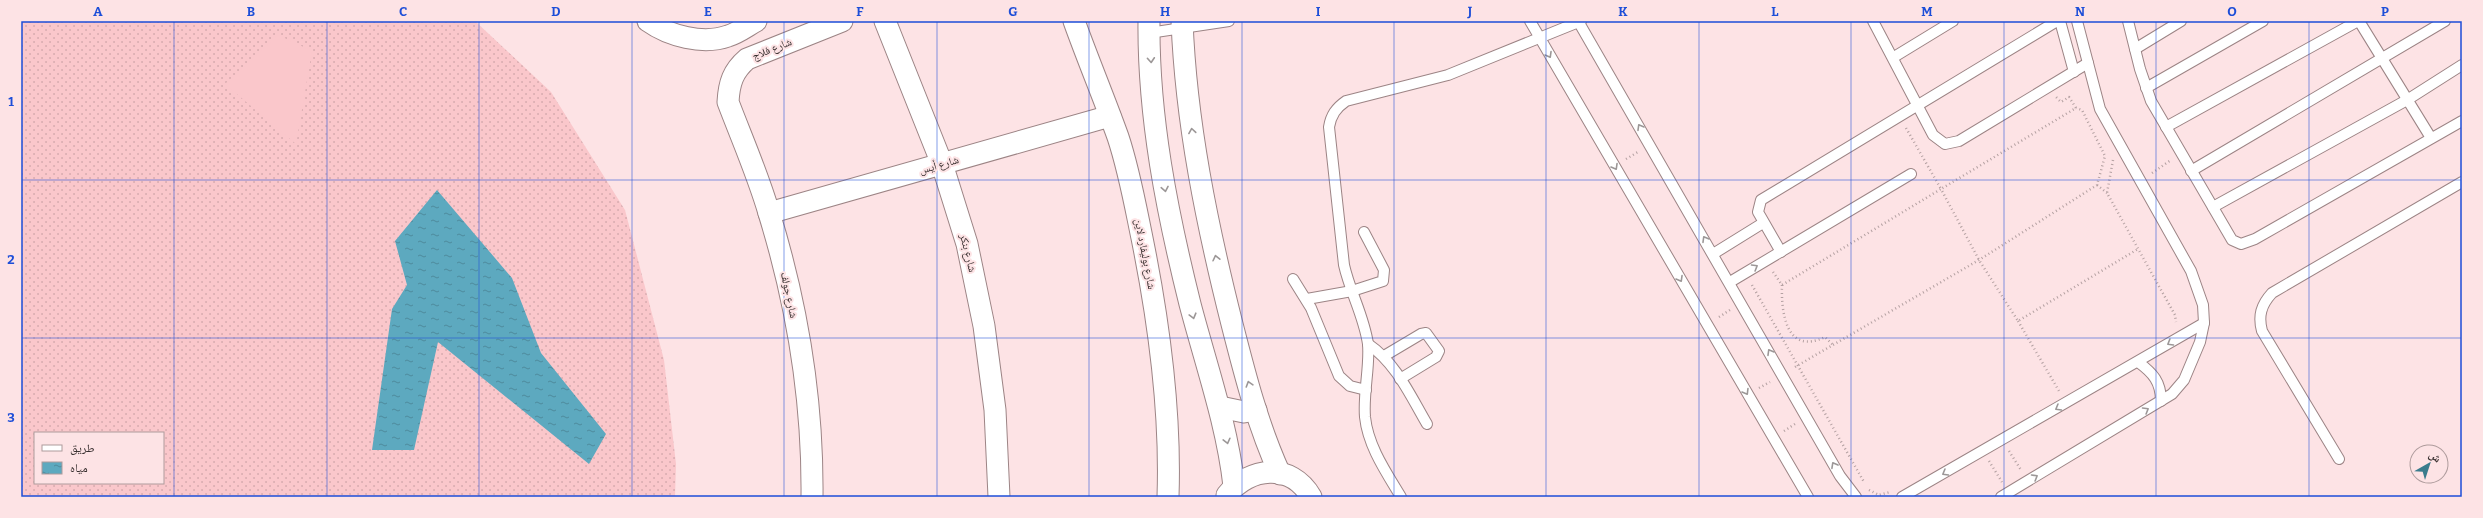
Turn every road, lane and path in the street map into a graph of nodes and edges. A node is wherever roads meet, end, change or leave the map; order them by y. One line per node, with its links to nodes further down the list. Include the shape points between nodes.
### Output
1 (648, 21): 2 (street, via 679,35 704,38 728,36)
2 (756, 21)
3 (842, 21): 30 (street, شارع فلاج, via 747,59 732,77)
4 (885, 21): 41 (street, شارع بنكر)
5 (1074, 21): 33 (street, شارع بوليفارد لاين)
6 (1228, 21): 18 (lane)
7 (1530, 21): 20 (lane)
8 (1580, 21): 20 (lane); 38 (lane, one-way to 8)
9 (1873, 21): 22 (lane)
10 (1953, 21): 22 (lane)
11 (2059, 21): 26 (lane); 31 (lane)
12 (2077, 21): 24 (lane)
13 (2128, 21): 21 (lane)
14 (2182, 21): 21 (lane)
15 (2263, 21): 28 (lane)
16 (2359, 21): 23 (lane); 36 (lane)
17 (2445, 21): 23 (lane)
18 (1182, 25): 19 (lane); 84 (street, one-way to 18, via 1240,357 1211,234 1189,110)
19 (1149, 27): 83 (street, one-way to 83, via 1155,133 1165,190 1190,304)
20 (1540, 38): 42 (lane, one-way to 42); 62 (lane, via 1448,75 1346,101 1334,111 1329,127 1344,265)
21 (2135, 49): 28 (lane)
22 (1894, 57): 31 (lane)
23 (2382, 58): 29 (lane); 43 (lane)
24 (2088, 63): 26 (lane); 39 (lane, via 2100,109)
25 (2462, 65): 29 (lane)
26 (2074, 72): 27 (lane)
27 (2048, 87): 31 (lane, via 1952,144 1938,141); 32 (path, via 2061,102 2069,97)
28 (2146, 88): 36 (lane)
29 (2407, 100): 37 (lane); 50 (lane)
30 (728, 102): 51 (street, شارع جولف)
31 (1918, 105): 34 (lane)
32 (2076, 108): 47 (path, via 2082,110 2105,156); 48 (path)
33 (1110, 116): 41 (street, شارع أيس); 98 (street, شارع بوليفارد لاين, via 1136,207 1150,277 1160,347 1166,418)
34 (1899, 116): 48 (path); 52 (lane, via 1761,200 1758,212)
35 (2462, 121): 37 (lane)
36 (2166, 127): 40 (lane)
37 (2431, 138): 50 (lane, via 2255,239 2241,244 2232,240)
38 (1650, 145): 42 (path); 56 (lane, one-way to 38)
39 (2123, 152): 45 (lane); 49 (path, via 2113,160)
40 (2181, 153): 43 (lane); 45 (path)
41 (942, 164): 51 (street, شارع أيس); 97 (street, شارع بنكر, via 967,244 984,326 995,410)
42 (1614, 166): 67 (lane, one-way to 67)
43 (2191, 171): 50 (lane)
44 (1911, 174): 55 (lane)
45 (2140, 181): 66 (lane, via 2191,271 2203,305)
46 (2462, 182): 90 (lane, via 2278,289 2263,305 2260,319 2262,331)
47 (2097, 185): 49 (path); 57 (path)
48 (1941, 189): 57 (path); 61 (path)
49 (2107, 193): 54 (path)
50 (2213, 207)
51 (769, 213): 96 (street, شارع جولف, via 791,299 806,387)
52 (1763, 223): 55 (lane); 56 (lane)
53 (1364, 232): 62 (lane, via 1384,270 1385,277 1380,283)
54 (2139, 248): 65 (path); 68 (path, via 2175,315 2177,321)
55 (1781, 252): 60 (lane, one-way to 55)
56 (1713, 254): 60 (lane)
57 (1979, 260): 65 (path); 70 (path)
58 (1765, 275): 61 (path, via 1772,271)
59 (1293, 279): 63 (lane)
60 (1730, 282): 64 (lane)
61 (1782, 285): 70 (path, via 1783,315 1791,334 1804,342 1825,337)
62 (1352, 291): 63 (lane); 69 (lane)
63 (1307, 299): 77 (lane, via 1335,371 1347,383)
64 (1742, 304): 67 (path); 73 (path, via 1751,283); 74 (lane, one-way to 64)
65 (2018, 321): 78 (path)
66 (2204, 323): 72 (lane, one-way to 72); 81 (lane, via 2200,342 2184,380 2172,394)
67 (1706, 324): 79 (lane, one-way to 79)
68 (2172, 326)
69 (1368, 344): 71 (lane); 77 (lane)
70 (1833, 345): 73 (path)
71 (1384, 356): 75 (lane); 75 (lane, via 1421,334 1430,335 1439,351 1436,357)
72 (2138, 362): 81 (lane, via 2154,375 2159,383); 82 (lane)
73 (1797, 367): 74 (path); 94 (path, via 1866,487 1879,496)
74 (1783, 375): 79 (path); 85 (lane)
75 (1400, 379): 86 (lane)
76 (2066, 388): 78 (path)
77 (1366, 390): 100 (lane, via 1365,417 1369,435)
78 (2060, 392): 80 (path); 82 (path)
79 (1748, 394): 87 (lane)
80 (2053, 396)
81 (2161, 401): 92 (lane, one-way to 81)
82 (2066, 404): 88 (lane, one-way to 88)
83 (1220, 407): 84 (street, via 1244,412); 93 (street, one-way to 93)
84 (1256, 410): 91 (street)
85 (1807, 417): 87 (path); 102 (lane, one-way to 85, via 1840,476)
86 (1427, 424)
87 (1773, 437): 101 (lane)
88 (2002, 440): 89 (lane); 92 (path)
89 (1983, 451): 94 (lane, one-way to 94); 95 (path)
90 (2339, 459)
91 (1280, 474): 93 (street, via 1256,474); 99 (street, via 1300,484)
92 (2028, 481): 95 (lane)
93 (1230, 492)
94 (1899, 493)
95 (2005, 495)
96 (812, 497)
97 (999, 497)
98 (1168, 497)
99 (1311, 497)
100 (1400, 497)
101 (1808, 497)
102 (1856, 497)

